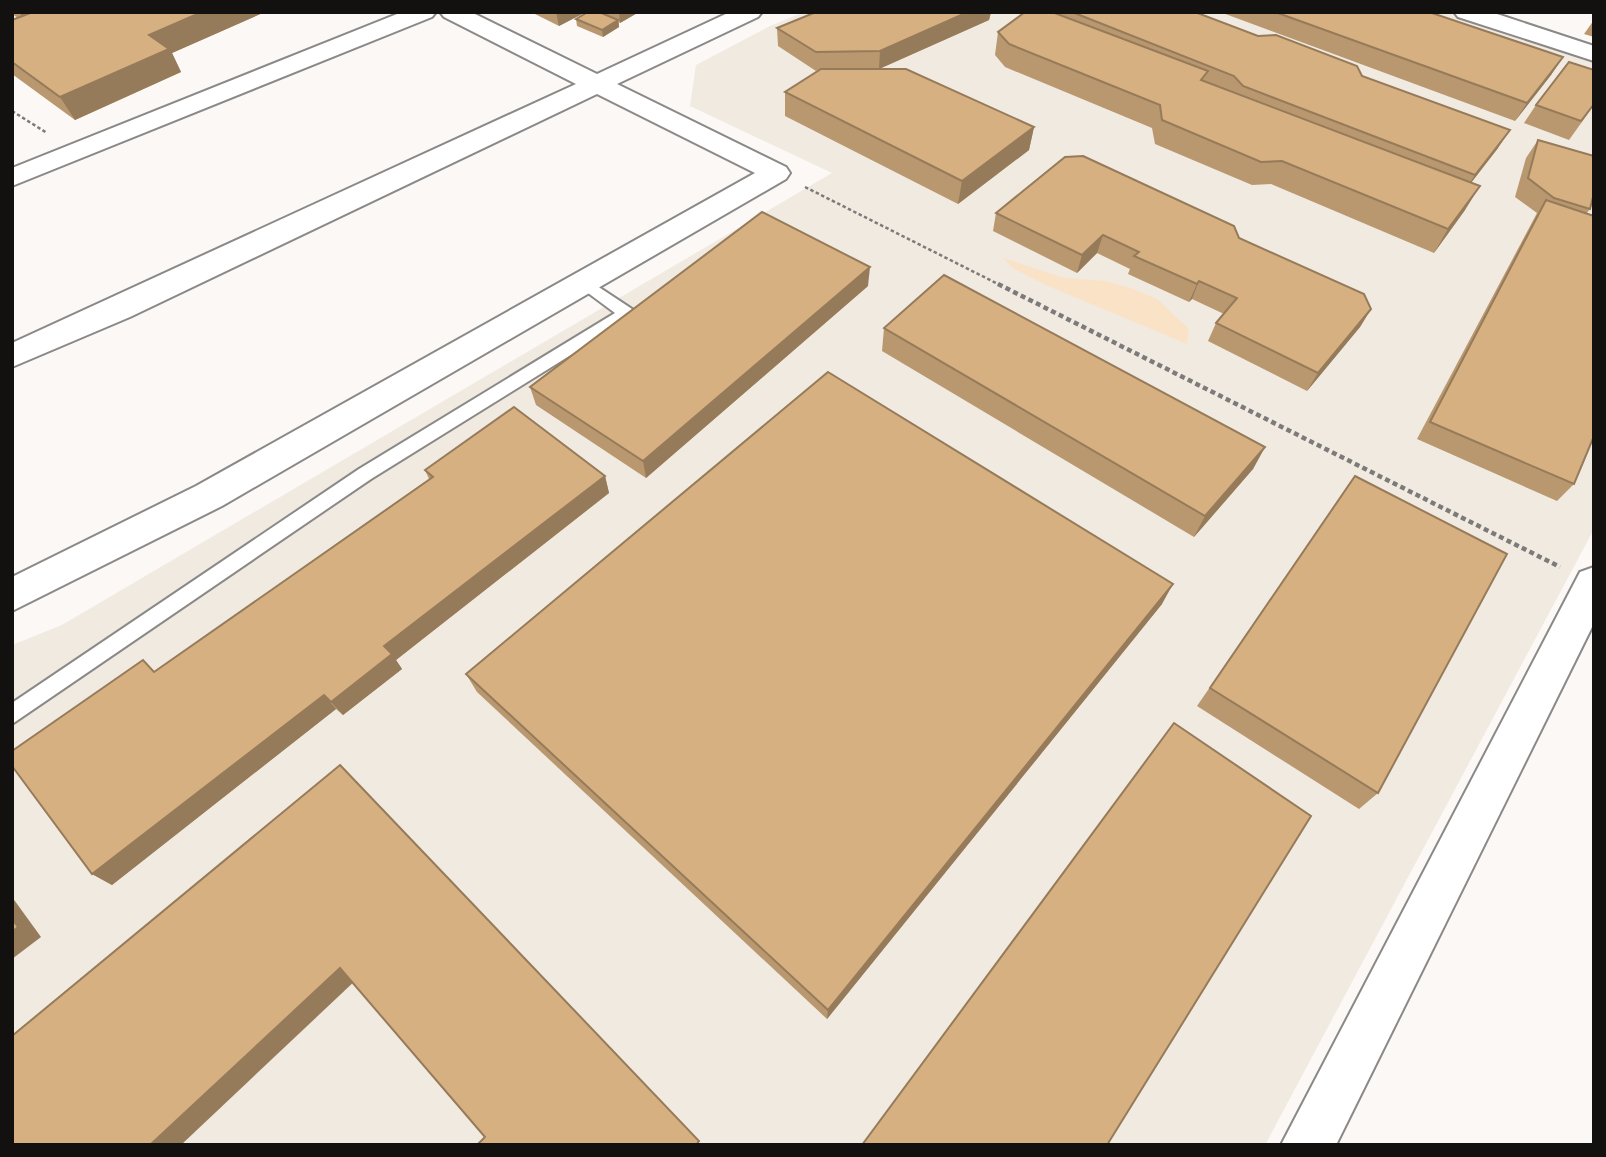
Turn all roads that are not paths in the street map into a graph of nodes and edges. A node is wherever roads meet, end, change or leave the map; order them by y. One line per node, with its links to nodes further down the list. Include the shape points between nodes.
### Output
1 (424, 12): 7 (street)
2 (452, 12): 6 (street)
3 (1466, 12): 5 (street)
4 (748, 13): 6 (street)
5 (1594, 54)
6 (596, 84): 8 (street, via 776,173); 9 (street)
7 (12, 178)
8 (585, 283): 11 (street, via 209,496); 12 (lane, via 626,313 365,474)
9 (12, 356)
10 (1594, 583): 13 (street)
11 (12, 595)
12 (12, 715)
13 (1308, 1145)

